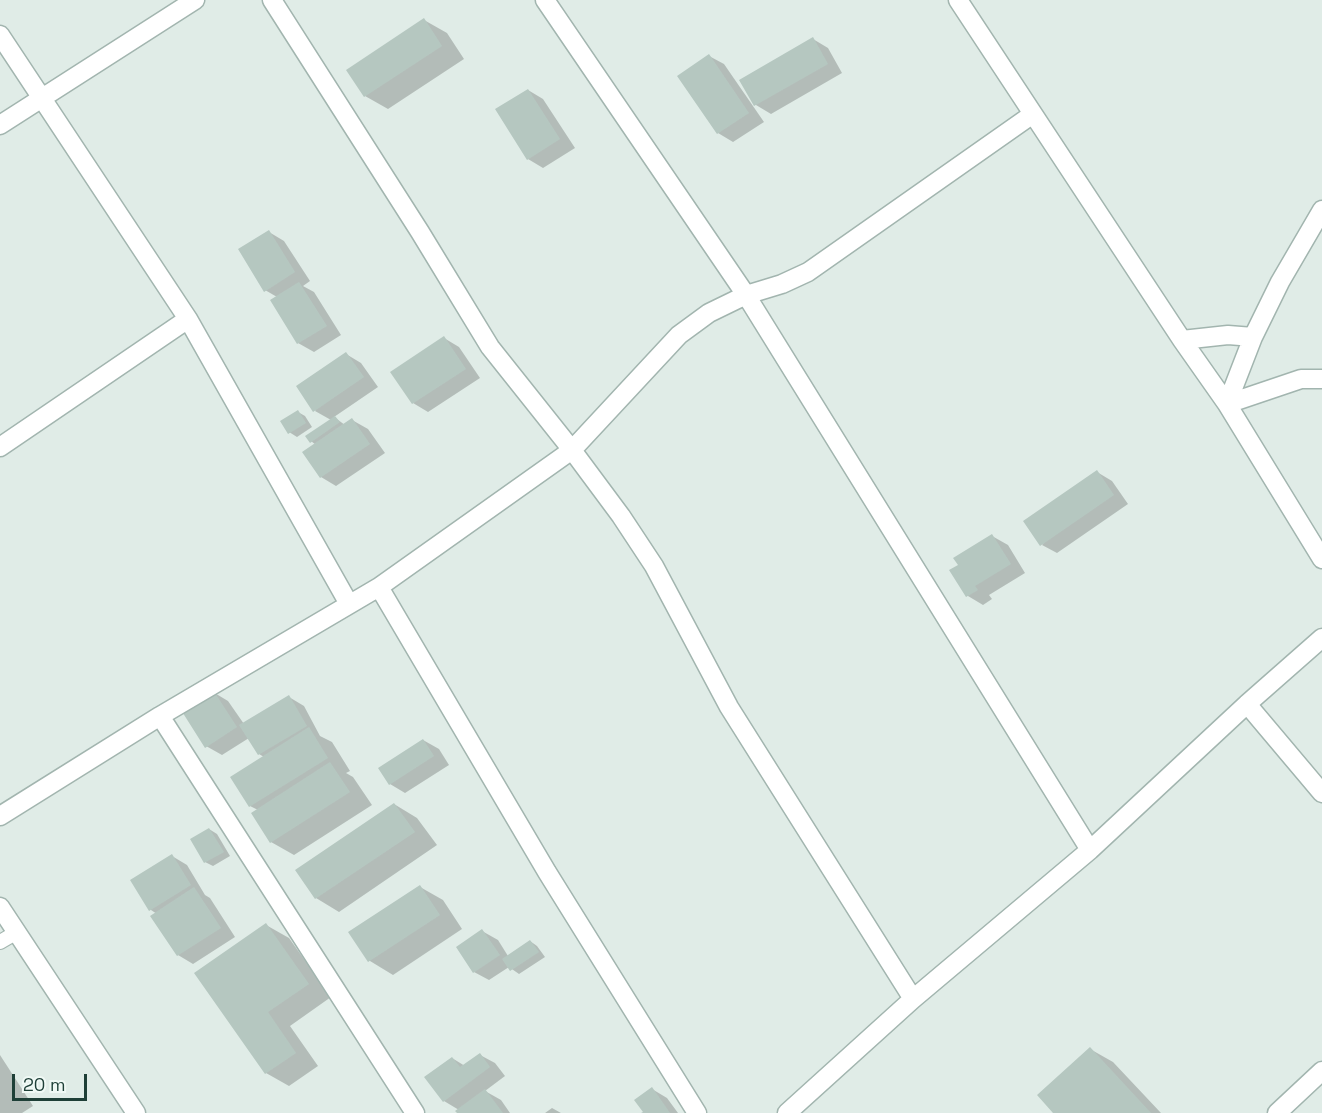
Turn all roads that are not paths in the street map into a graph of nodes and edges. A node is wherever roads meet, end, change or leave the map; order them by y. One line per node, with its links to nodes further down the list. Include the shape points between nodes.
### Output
1 (195, 0): 6 (street)
2 (272, 0): 17 (street, via 490,347)
3 (545, 0): 10 (street)
4 (958, 0): 7 (street)
5 (0, 35): 6 (street)
6 (41, 98): 8 (street); 11 (street)
7 (1033, 114): 10 (street, via 808,272); 13 (street)
8 (0, 125)
9 (1322, 210): 12 (street)
10 (746, 295): 17 (street, via 709,313 679,335); 26 (street)
11 (188, 319): 16 (street); 20 (street)
12 (1253, 337): 13 (street, via 1228,335); 15 (street)
13 (1182, 340): 15 (street)
14 (1322, 380): 15 (street, via 1301,379)
15 (1227, 404): 18 (street)
16 (0, 447)
17 (572, 450): 19 (street); 30 (street, via 654,566 729,707)
18 (1322, 560)
19 (379, 587): 20 (street); 34 (street, via 547,872)
20 (349, 604): 23 (street)
21 (1322, 638): 22 (street)
22 (1247, 704): 24 (street); 26 (street)
23 (160, 716): 25 (street); 33 (street)
24 (1322, 793)
25 (0, 816)
26 (1090, 850): 30 (street)
27 (0, 907): 28 (street)
28 (17, 932): 29 (lane); 32 (street)
29 (0, 942)
30 (913, 999): 35 (street)
31 (1322, 1071): 36 (street)
32 (136, 1113)
33 (415, 1113)
34 (697, 1113)
35 (787, 1113)
36 (1277, 1113)

